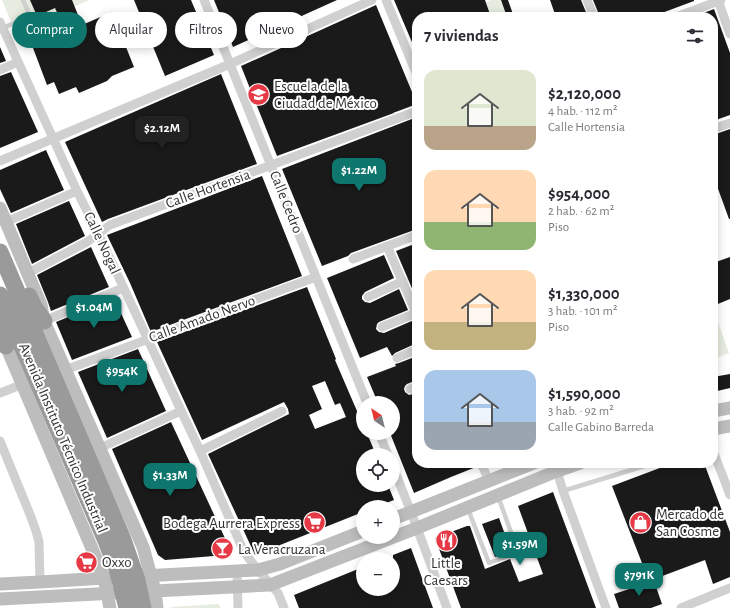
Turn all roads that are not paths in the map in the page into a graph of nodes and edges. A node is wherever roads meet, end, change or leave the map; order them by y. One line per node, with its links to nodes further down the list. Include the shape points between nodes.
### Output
1 (23, 0): 9 (lane, via 30,16)
2 (204, 0): 13 (street, Calle Cedro)
3 (372, 0): 13 (street)
4 (386, 0): 12 (street)
5 (587, 0): 7 (street)
6 (719, 0): 8 (street); 10 (street)
7 (592, 12)
8 (689, 12)
9 (1, 25): 11 (street, Calle Nogal)
10 (730, 34)
11 (18, 62): 14 (street); 18 (street, Calle Nogal)
12 (412, 63)
13 (230, 64): 18 (street); 20 (street, Calle Cedro)
14 (0, 70)
15 (412, 113): 20 (street, Calle Hortensia)
16 (730, 123): 17 (street)
17 (718, 127)
18 (53, 138): 19 (street); 21 (street, Calle Nogal)
19 (0, 161)
20 (271, 166): 24 (street, Calle Hortensia, via 110,225); 30 (street, Calle Cedro)
21 (77, 191): 23 (street); 24 (street, Calle Nogal)
22 (0, 208): 23 (main road, Avenida Instituto Técnico Industrial)
23 (6, 222): 29 (main road, Avenida Instituto Técnico Industrial)
24 (98, 233): 29 (street, Calle Hortensia, via 87,242); 32 (street, Calle Nogal)
25 (412, 237): 26 (street)
26 (388, 246): 28 (street); 31 (street)
27 (0, 251): 37 (highway, via 16,267 34,308); 63 (highway)
28 (353, 259)
29 (28, 273): 37 (main road, Avenida Instituto Técnico Industrial, via 41,304)
30 (316, 277): 41 (street, Calle Amado Nervo); 47 (street, Calle Cedro)
31 (403, 281): 34 (street); 35 (street)
32 (123, 288): 37 (street); 41 (street, Calle Nogal)
33 (0, 295): 63 (highway)
34 (368, 297)
35 (412, 302)
36 (412, 316): 39 (street)
37 (44, 321): 44 (main road, Avenida Instituto Técnico Industrial)
38 (0, 322): 40 (highway)
39 (382, 327)
40 (3, 340): 45 (main road, Avenida Instituto Técnico Industrial)
41 (147, 340): 44 (street, Calle Amado Nervo); 50 (street, Calle Nogal)
42 (412, 351): 43 (street)
43 (397, 358)
44 (65, 370): 55 (main road, Avenida Instituto Técnico Industrial)
45 (23, 384): 46 (street); 73 (main road, Avenida Instituto Técnico Industrial)
46 (0, 394)
47 (364, 396)
48 (730, 408): 49 (main road)
49 (718, 410)
50 (181, 411): 55 (street); 56 (street, Calle Nogal)
51 (282, 411): 56 (street)
52 (730, 426): 53 (main road)
53 (718, 428)
54 (0, 440): 80 (street, via 36,531 39,542)
55 (100, 448): 69 (main road, Avenida Instituto Técnico Industrial)
56 (200, 451): 76 (street, Calle Nogal, via 244,552)
57 (718, 464): 68 (street)
58 (483, 468): 64 (street)
59 (522, 468): 64 (main road)
60 (554, 468): 67 (main road)
61 (556, 468): 66 (street)
62 (638, 468): 66 (lane)
63 (84, 470): 85 (highway, via 124,543); 87 (highway, via 117,569)
64 (489, 481): 71 (main road)
65 (400, 484): 71 (street)
66 (563, 491): 94 (street)
67 (497, 495): 70 (main road); 70 (lane, via 518,552 489,563)
68 (730, 495)
69 (122, 500): 73 (main road); 78 (main road, Avenida Instituto Técnico Industrial, via 143,547)
70 (468, 507): 74 (main road)
71 (411, 512): 72 (main road); 74 (street)
72 (400, 516)
73 (80, 518): 79 (main road, Avenida Instituto Técnico Industrial)
74 (417, 528): 82 (main road); 93 (street)
75 (356, 534): 76 (main road)
76 (258, 570): 77 (main road); 82 (street, Calle Nogal)
77 (237, 571): 78 (main road); 83 (street)
78 (152, 575): 79 (main road); 85 (main road, Avenida Instituto Técnico Industrial)
79 (104, 578): 80 (main road); 87 (main road, Avenida Instituto Técnico Industrial)
80 (40, 582): 81 (main road)
81 (0, 584)
82 (270, 585): 83 (main road); 92 (street, Calle Nogal, via 278,593)
83 (237, 587): 85 (main road); 91 (street)
84 (730, 588): 95 (street)
85 (146, 598): 87 (main road); 90 (main road, Avenida Instituto Técnico Industrial)
86 (0, 599): 88 (main road)
87 (119, 599): 88 (main road); 89 (main road, Avenida Instituto Técnico Industrial)
88 (21, 603)
89 (110, 608)
90 (158, 608)
91 (238, 608)
92 (284, 608)
93 (447, 608)
94 (606, 608)
95 (681, 608)

